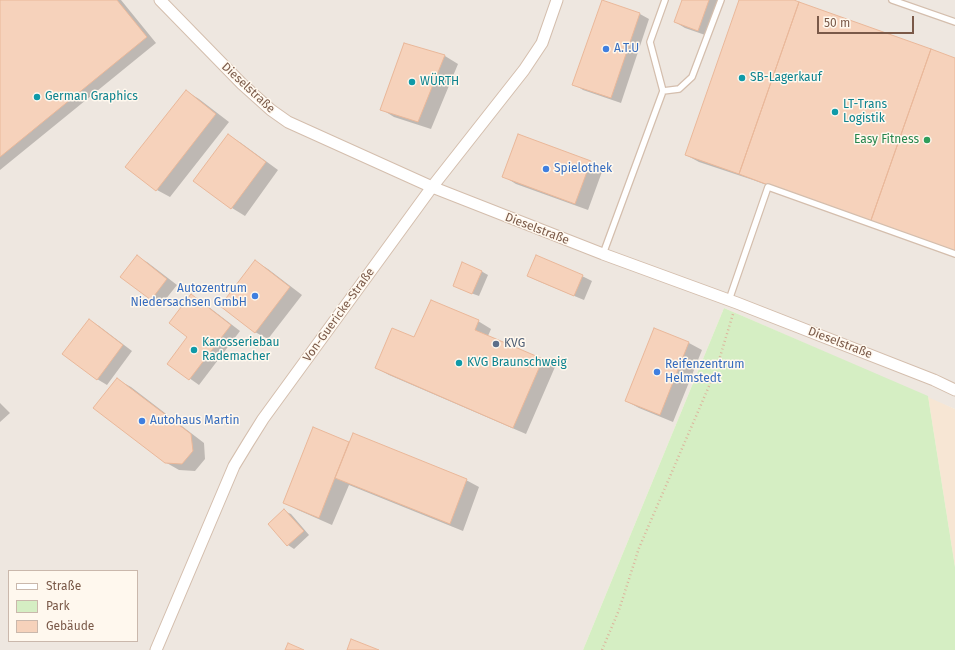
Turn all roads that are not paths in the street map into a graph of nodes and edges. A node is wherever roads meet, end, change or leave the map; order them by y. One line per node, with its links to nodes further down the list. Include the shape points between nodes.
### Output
1 (160, 0): 8 (street, Dieselstraße, via 242,84 288,122)
2 (557, 0): 8 (street, Von-Guericke-Straße, via 549,26 535,55)
3 (665, 0): 7 (lane, via 650,42)
4 (721, 0): 7 (lane, via 692,77 679,89)
5 (892, 0): 6 (lane)
6 (955, 22)
7 (663, 91): 9 (lane)
8 (432, 188): 9 (street, Dieselstraße); 13 (street, Von-Guericke-Straße, via 263,419 234,466)
9 (603, 254): 11 (street, Dieselstraße)
10 (955, 254): 11 (lane, via 768,187)
11 (733, 301): 12 (street, Dieselstraße)
12 (955, 390)
13 (156, 650)

